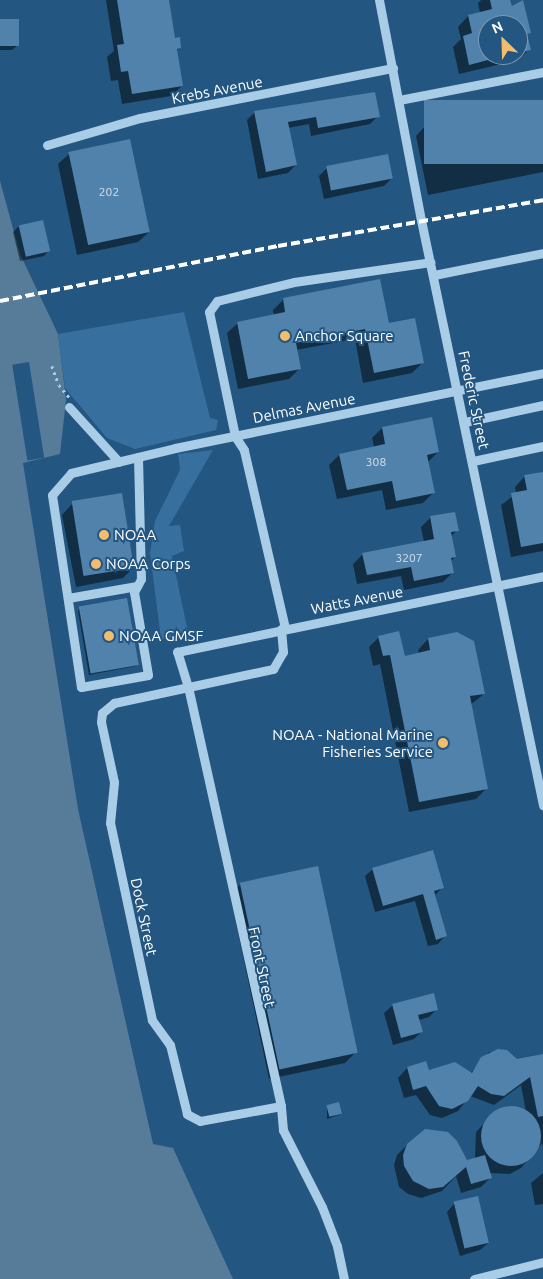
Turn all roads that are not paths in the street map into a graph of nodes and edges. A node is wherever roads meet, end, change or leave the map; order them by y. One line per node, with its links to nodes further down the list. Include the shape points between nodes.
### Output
1 (379, 0): 2 (street, Frederic Street)
2 (393, 68): 4 (street, Frederic Street); 5 (street, Krebs Avenue, via 140,118)
3 (543, 72): 4 (street)
4 (399, 100): 7 (street, Frederic Street)
5 (47, 145)
6 (543, 253): 8 (street)
7 (430, 262): 8 (street, Frederic Street); 14 (street, via 294,282 213,304 210,312)
8 (434, 275): 10 (street, Frederic Street)
9 (543, 374): 10 (street, Delmas Avenue)
10 (459, 391): 13 (street, Frederic Street); 14 (street, Delmas Avenue)
11 (70, 404): 18 (street)
12 (543, 405): 13 (street)
13 (465, 422): 17 (street, Frederic Street)
14 (234, 436): 16 (street, Delmas Avenue); 23 (street, via 244,450)
15 (543, 446): 17 (street)
16 (138, 457): 18 (street, Delmas Avenue); 20 (street, via 141,579)
17 (473, 461): 21 (street, Frederic Street)
18 (119, 462): 22 (street, Delmas Avenue, via 71,473 52,495)
19 (543, 576): 21 (street, Watts Avenue)
20 (137, 586): 22 (street); 22 (street, via 134,592 148,675 81,687)
21 (498, 586): 23 (street, Watts Avenue); 26 (street, Frederic Street)
22 (68, 598)
23 (283, 629): 24 (street, Watts Avenue); 25 (street, via 283,652 273,668)
24 (177, 652): 25 (street, Front Street)
25 (188, 687): 28 (street, Front Street); 28 (street, Dock Street, via 114,703 102,713 114,782 110,823 152,1020 170,1045 184,1107 191,1118 200,1121)
26 (542, 795): 27 (street, Frederic Street)
27 (543, 805)
28 (281, 1106): 30 (street, Front Street, via 283,1130 322,1207 337,1246)
29 (543, 1262): 31 (street)
30 (344, 1279)
31 (474, 1279)

